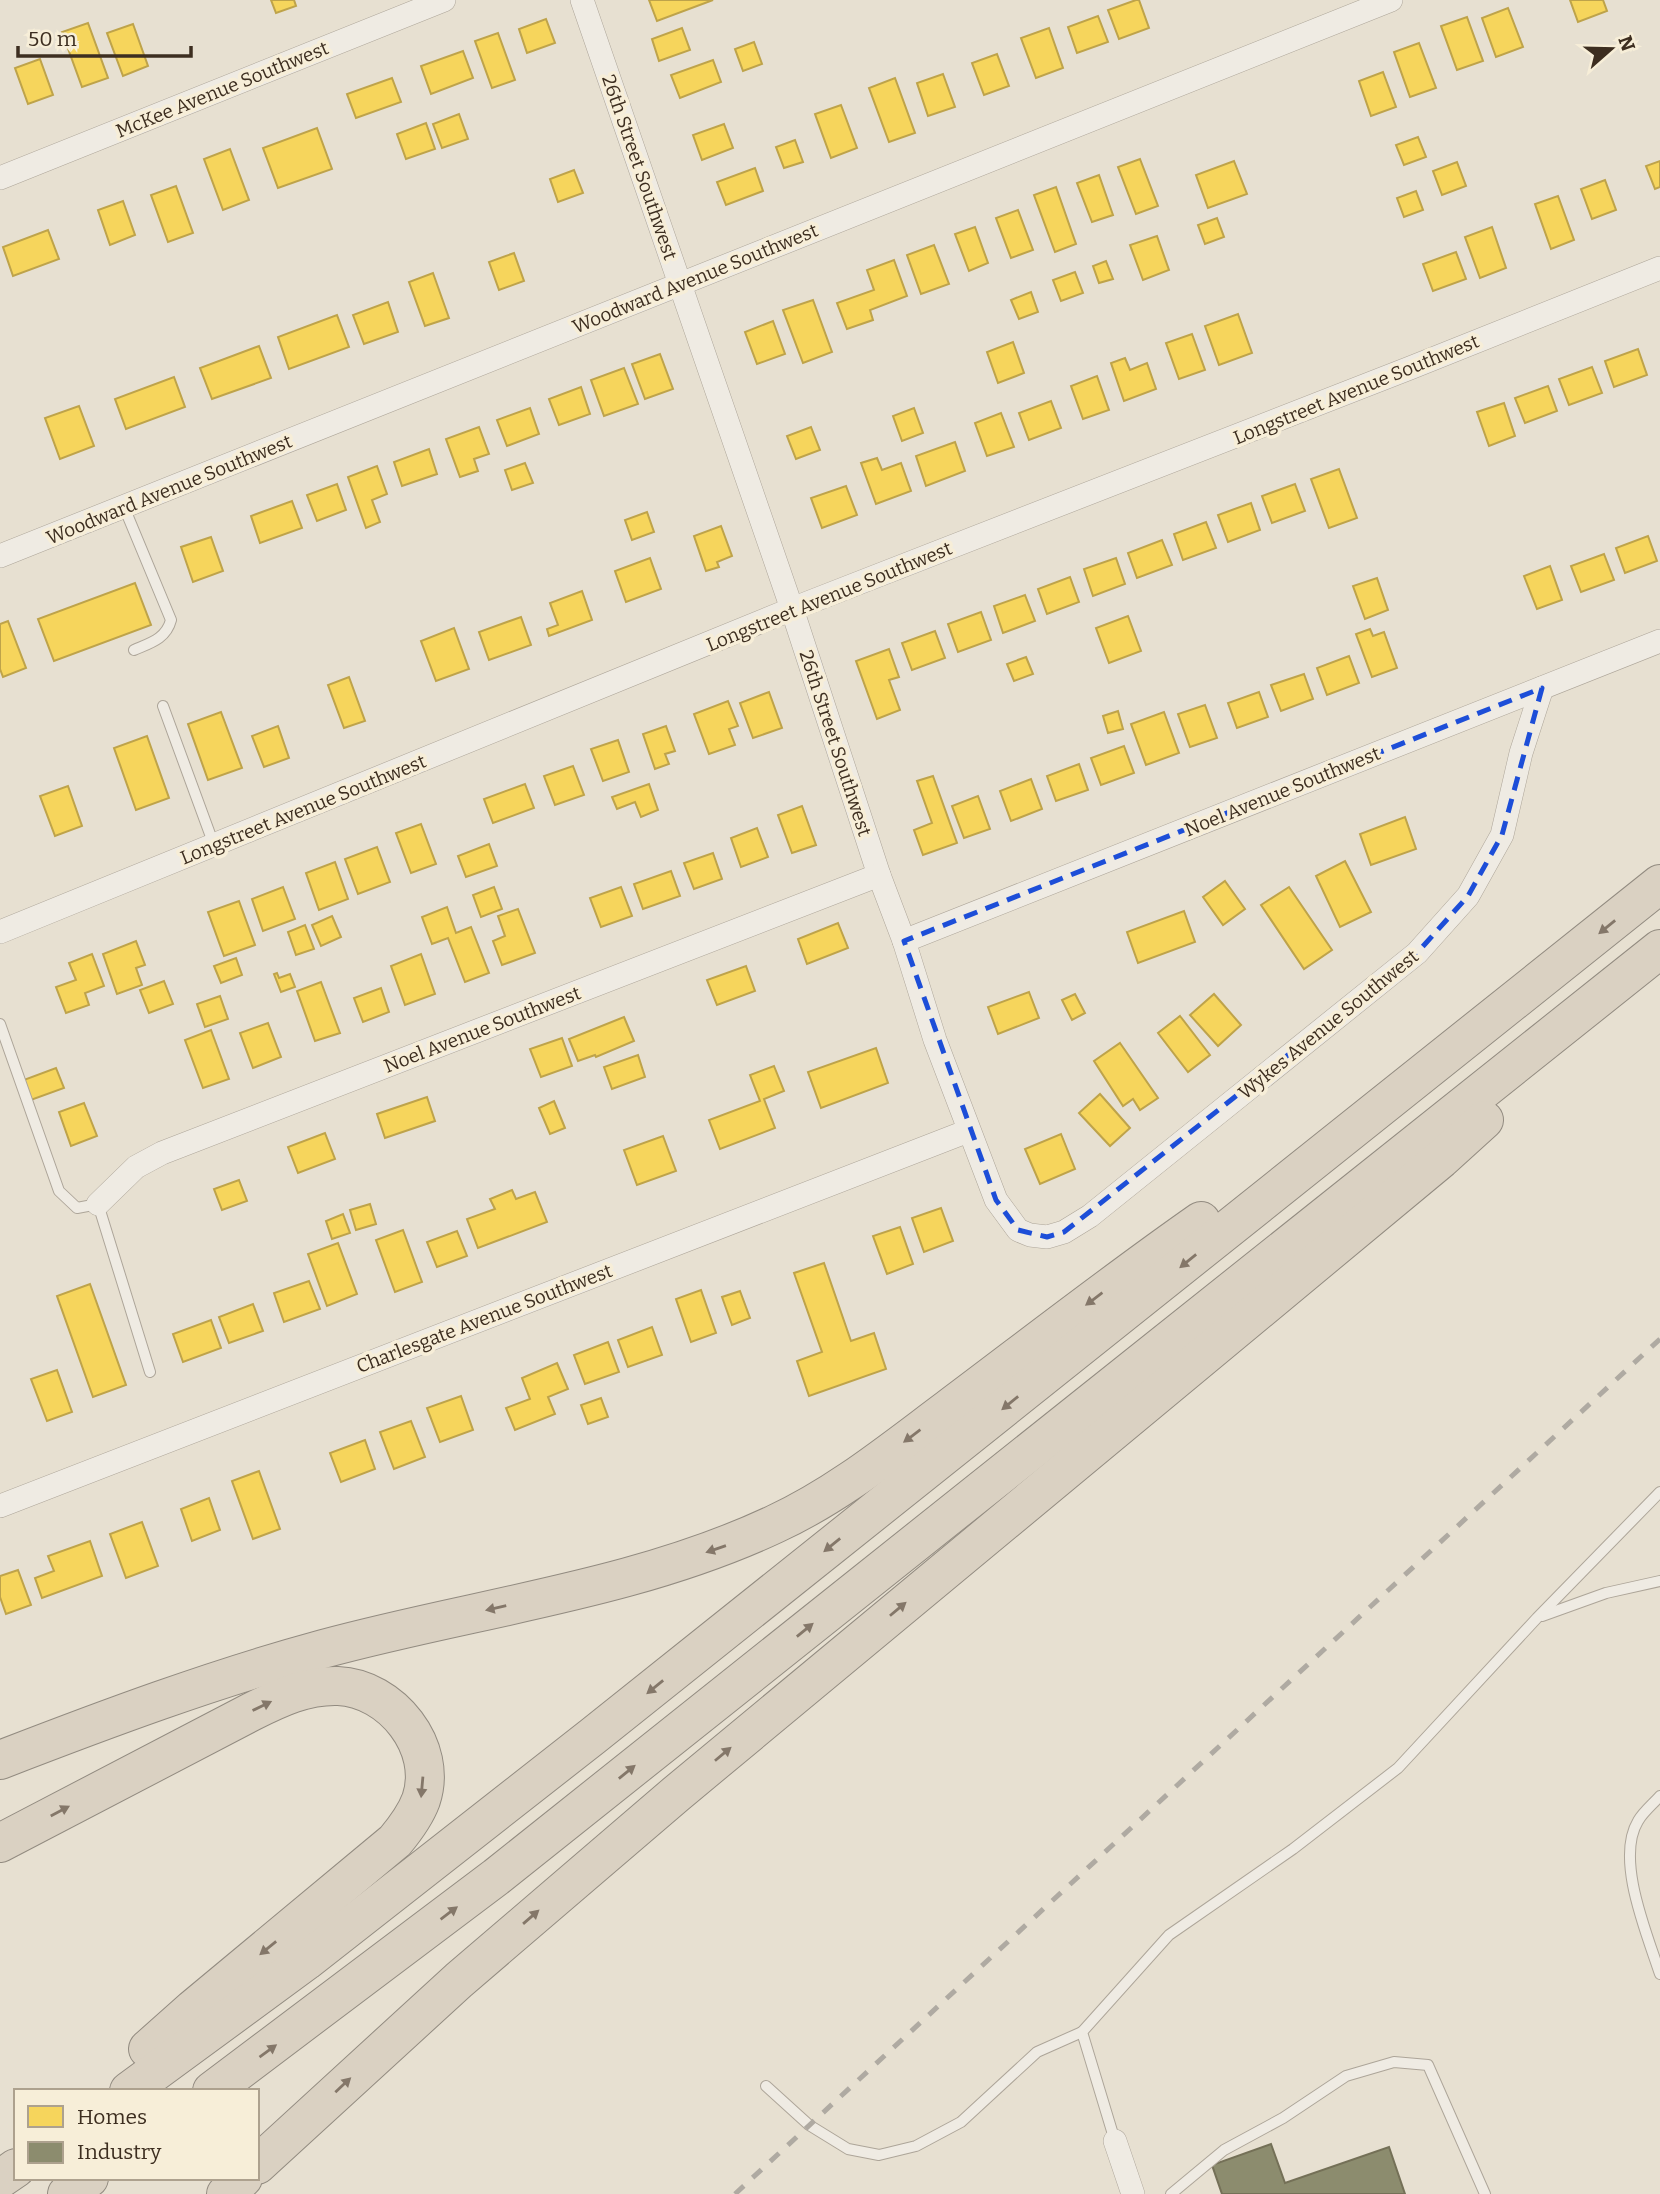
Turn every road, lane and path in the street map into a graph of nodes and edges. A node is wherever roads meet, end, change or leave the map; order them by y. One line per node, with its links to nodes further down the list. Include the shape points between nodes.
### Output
1 (444, 0): 4 (street, McKee Avenue Southwest)
2 (582, 0): 6 (street, 26th Street Southwest)
3 (1391, 0): 6 (street, Woodward Avenue Southwest)
4 (0, 178)
5 (1660, 268): 9 (street, Longstreet Avenue Southwest)
6 (681, 284): 7 (street, Woodward Avenue Southwest); 9 (street, 26th Street Southwest)
7 (124, 507): 8 (street, Woodward Avenue Southwest); 11 (lane, via 171,620 161,638)
8 (0, 556)
9 (792, 610): 14 (street, Longstreet Avenue Southwest); 15 (street, 26th Street Southwest)
10 (1660, 641): 12 (street, Noel Avenue Southwest)
11 (134, 650)
12 (1542, 688): 18 (street, Noel Avenue Southwest); 25 (street, Wykes Avenue Southwest, via 1502,835 1468,896 1417,953 1090,1216 1048,1237)
13 (163, 706): 14 (lane)
14 (214, 845): 17 (street, Longstreet Avenue Southwest)
15 (879, 875): 18 (street, 26th Street Southwest); 24 (street, Noel Avenue Southwest, via 162,1153 136,1167)
16 (1660, 884): 21 (highway, one-way to 21)
17 (0, 932)
18 (904, 941): 23 (street, 26th Street Southwest)
19 (1660, 949): 20 (highway)
20 (1624, 978): 39 (highway, one-way to 20, via 496,1877); 41 (highway, one-way to 20, via 459,1979 622,1839 1441,1160)
21 (1528, 989): 31 (highway, one-way to 31, via 1157,1252 849,1482 777,1524 654,1568 269,1665); 38 (highway, one-way to 38, via 593,1737 306,1961)
22 (0, 1024): 24 (lane, via 58,1191 77,1208)
23 (968, 1130): 25 (street, 26th Street Southwest, via 996,1200 1018,1230); 28 (street, Charlesgate Avenue Southwest)
24 (98, 1204): 26 (lane)
25 (1030, 1235)
26 (150, 1372)
27 (1660, 1492): 30 (lane)
28 (0, 1506)
29 (1660, 1581): 30 (lane, via 1606,1593)
30 (1537, 1618): 35 (lane, via 1398,1768 1293,1849 1169,1935)
31 (0, 1760)
32 (1660, 1796): 34 (lane, via 1637,1821 1630,1853 1631,1882)
33 (0, 1843): 37 (highway, one-way to 37, via 302,1690 340,1686 372,1694 408,1725 421,1754 421,1799 395,1841)
34 (1660, 1974)
35 (1082, 2032): 36 (lane, via 1037,2052 961,2122 916,2146 879,2155 839,2143 810,2125); 40 (lane)
36 (766, 2086)
37 (104, 2089)
38 (132, 2089)
39 (215, 2089)
40 (1115, 2141): 46 (street)
41 (259, 2163)
42 (86, 2180): 44 (highway)
43 (241, 2180): 45 (highway)
44 (67, 2194)
45 (226, 2194)
46 (1133, 2194)
47 (1171, 2194): 48 (lane, via 1224,2150 1346,2076 1394,2062 1428,2066)
48 (1485, 2194)

